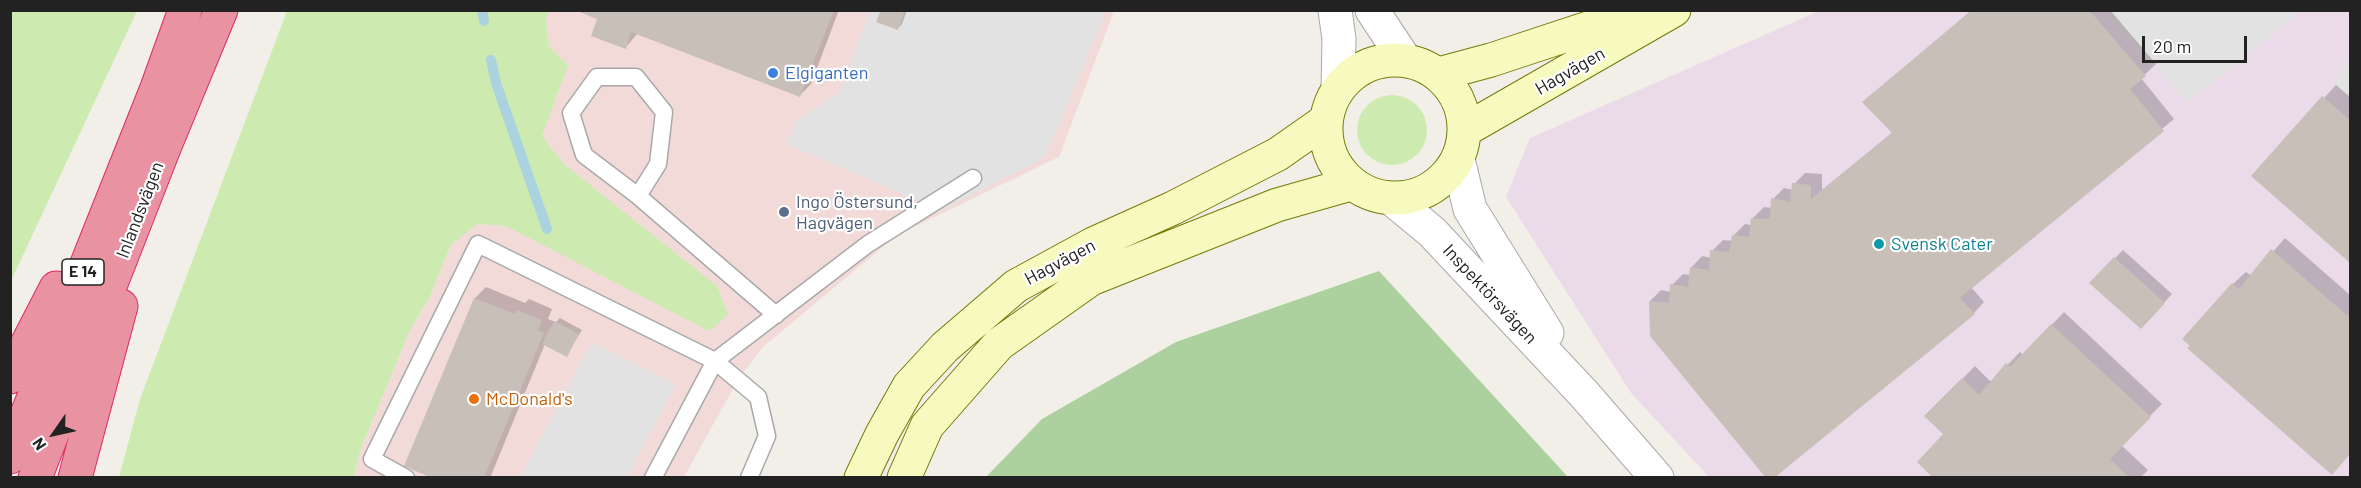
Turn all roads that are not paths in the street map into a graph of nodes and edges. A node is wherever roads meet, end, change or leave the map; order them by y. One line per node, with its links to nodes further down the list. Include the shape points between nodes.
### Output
1 (185, 10): 9 (highway, Inlandsvägen / E 14)
2 (221, 10): 13 (highway, Inlandsvägen / E 14)
3 (1335, 10): 10 (street)
4 (1372, 10): 7 (street)
5 (1643, 10): 8 (street, Hagvägen)
6 (1674, 10): 12 (street, Hagvägen)
7 (1405, 60): 8 (street); 10 (street, via 1375,62 1353,73)
8 (1439, 74): 12 (street, via 1460,104)
9 (157, 88): 20 (highway); 22 (highway, Inlandsvägen / E 14)
10 (1338, 88): 11 (street)
11 (1325, 121): 15 (street, via 1330,156); 28 (street, Hagvägen, via 1278,154 1016,286 945,347 909,386)
12 (1462, 145): 17 (street, via 1436,186 1416,196); 21 (street, Inspektörsvägen, via 1470,209)
13 (164, 148): 23 (highway, Inlandsvägen / E 14); 24 (highway)
14 (973, 178): 18 (lane, via 868,244)
15 (1351, 183): 17 (street, via 1372,195); 29 (street, Hagvägen, via 1277,205 1091,279 999,344 927,426)
16 (638, 196): 16 (lane, via 584,155 571,113 597,77 636,77 664,112 658,164); 18 (lane)
17 (1392, 199): 21 (street, Inspektörsvägen, via 1432,232)
18 (776, 315): 19 (lane)
19 (715, 361): 25 (lane, via 478,244 372,459); 26 (lane); 27 (lane, via 758,397 767,436)
20 (10, 377)
21 (1584, 394): 30 (street, Inspektörsvägen)
22 (10, 456)
23 (35, 477)
24 (75, 477)
25 (406, 477)
26 (653, 477)
27 (749, 477)
28 (861, 477)
29 (904, 477)
30 (1657, 477)

